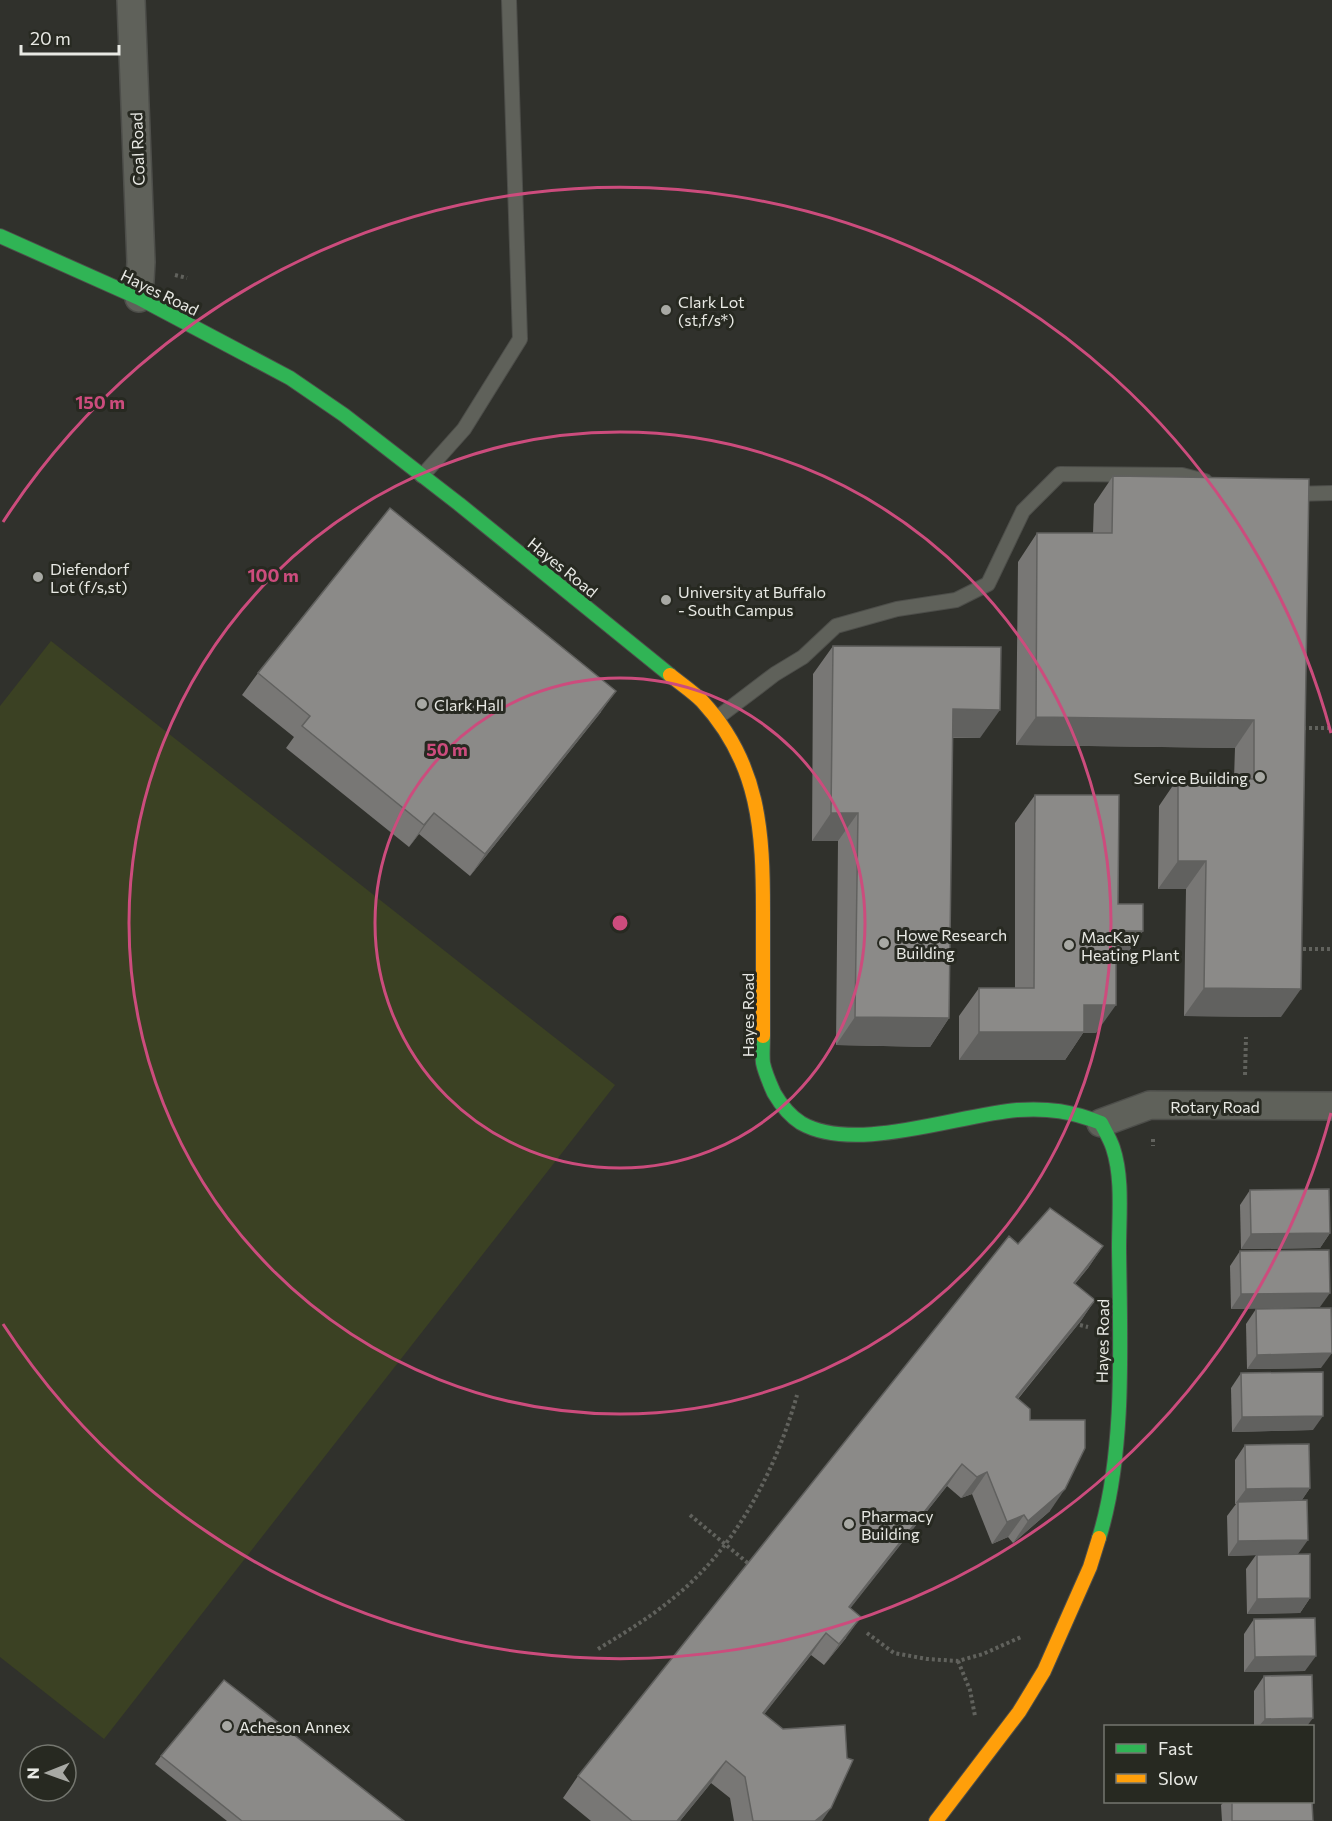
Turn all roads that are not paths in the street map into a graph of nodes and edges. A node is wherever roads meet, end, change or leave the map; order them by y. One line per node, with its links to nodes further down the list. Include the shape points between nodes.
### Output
1 (131, 0): 4 (street, Coal Road)
2 (509, 0): 5 (lane, via 520,339 464,429)
3 (0, 236): 4 (street, Hayes Road)
4 (139, 298): 5 (street, Hayes Road, via 290,378)
5 (422, 476): 9 (street, Hayes Road, via 691,691)
6 (1216, 484): 9 (lane, via 1182,475 1060,474 1023,511 987,584 956,600 897,609 836,626 803,657)
7 (1332, 493): 8 (lane)
8 (1275, 494)
9 (717, 718): 11 (street, Hayes Road, via 744,762 760,822 763,1063 768,1081 790,1114 807,1127 830,1134 879,1133 999,1112 1047,1109 1076,1113)
10 (1332, 1106): 11 (street, Rotary Road, via 1150,1105)
11 (1101, 1123): 12 (street, Hayes Road, via 1113,1148 1118,1175 1120,1309 1118,1424 1102,1529 1090,1567 1044,1671 1019,1712)
12 (936, 1821)

